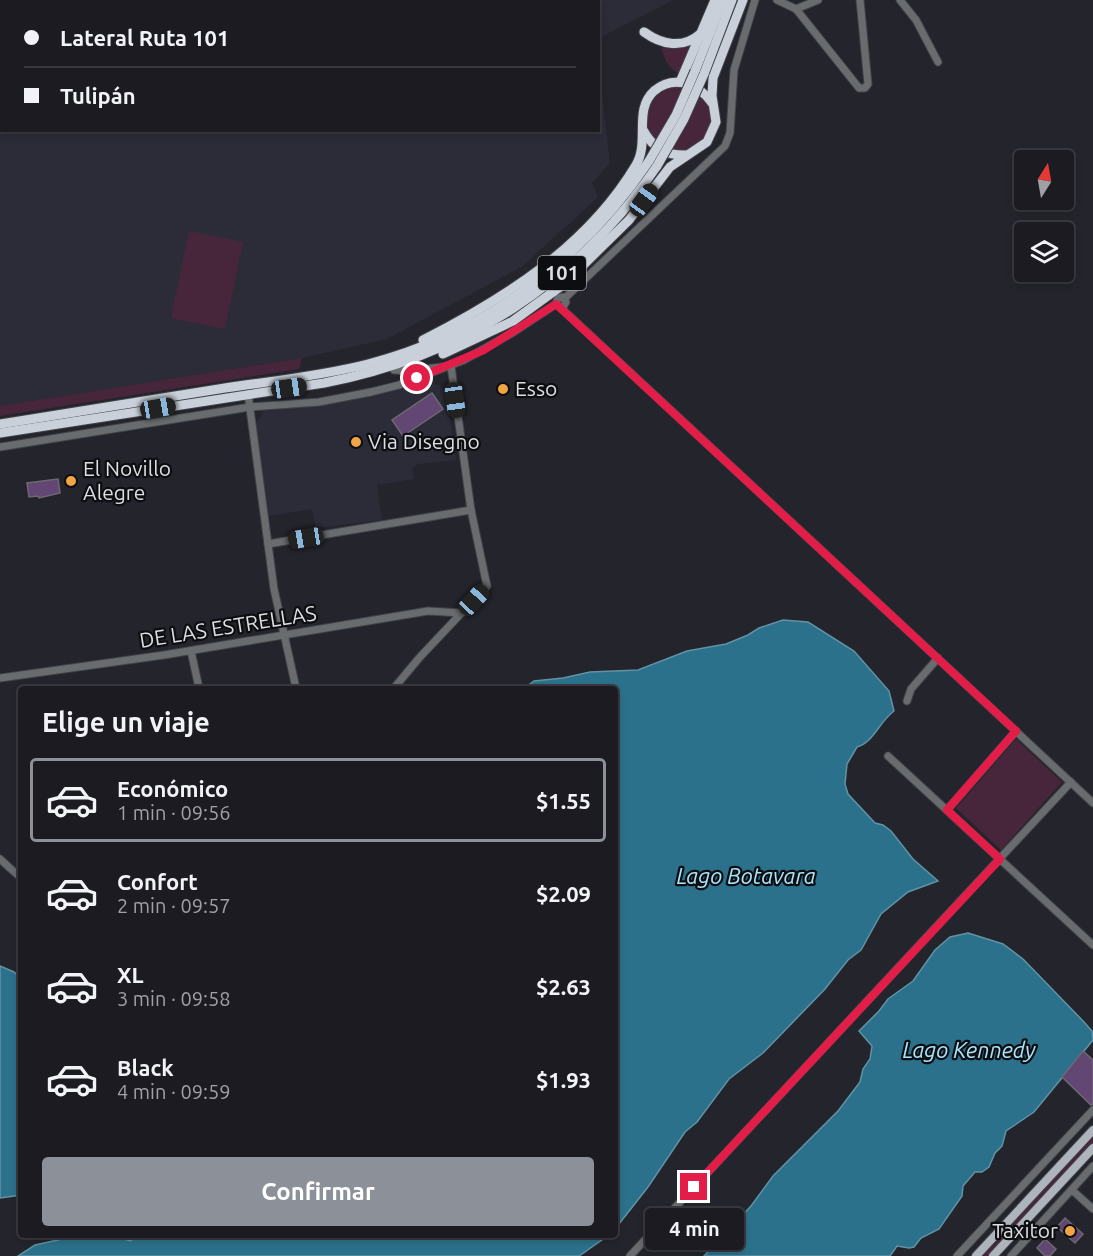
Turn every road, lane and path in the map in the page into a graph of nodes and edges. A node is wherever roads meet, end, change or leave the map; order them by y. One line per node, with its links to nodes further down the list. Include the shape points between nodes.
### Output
1 (715, 0): 12 (highway)
2 (723, 0): 14 (highway, 101)
3 (732, 0): 14 (highway, 101)
4 (742, 0): 16 (highway, via 717,66)
5 (755, 0): 17 (street, via 734,70)
6 (777, 0): 10 (street)
7 (818, 0): 10 (street)
8 (860, 0): 10 (street, via 868,84 865,88 859,88)
9 (900, 0): 13 (street)
10 (796, 9)
11 (644, 32): 12 (highway, via 680,44)
12 (702, 32): 15 (highway)
13 (939, 62)
14 (700, 73): 21 (highway, 101, bridge, via 684,119)
15 (680, 82): 16 (highway, via 698,87); 19 (highway, via 665,85 647,99 642,114)
16 (712, 103): 18 (highway)
17 (731, 120): 18 (street); 22 (street, via 725,146 565,298 558,298)
18 (716, 122): 20 (highway, via 707,142)
19 (643, 130): 20 (highway, via 661,151 674,156); 23 (highway, via 641,152 632,171 599,214 564,250 502,297 420,341)
20 (688, 154): 26 (highway, via 669,167 609,242 546,298 486,335)
21 (653, 163): 23 (highway, 101, via 607,217 543,277 475,322); 25 (highway, 101, via 630,203 600,237 532,296 468,336 425,356)
22 (562, 308): 24 (street); 37 (street)
23 (412, 350): 29 (highway, 101, via 350,368)
24 (451, 366): 26 (street); 28 (street, via 399,385 344,398); 32 (street)
25 (380, 370): 26 (highway); 27 (highway, 101)
26 (394, 370)
27 (248, 394): 28 (street); 30 (highway, 101)
28 (250, 407): 31 (street); 33 (street)
29 (0, 424)
30 (0, 433)
31 (0, 446)
32 (471, 510): 33 (street); 34 (street, via 487,586)
33 (268, 544): 35 (street)
34 (462, 613): 35 (street, DE LAS ESTRELLAS, via 428,611); 41 (street)
35 (285, 636): 36 (street, DE LAS ESTRELLAS); 40 (street)
36 (191, 651): 38 (street, DE LAS ESTRELLAS); 39 (street)
37 (938, 658): 42 (street, via 911,689); 43 (street)
38 (0, 678)
39 (199, 686)
40 (296, 686)
41 (396, 686)
42 (907, 701)
43 (1016, 731): 45 (street); 47 (street)
44 (888, 756): 47 (street)
45 (1071, 782): 46 (street); 49 (street)
46 (1093, 803)
47 (947, 810): 49 (street)
48 (0, 859): 50 (street)
49 (1000, 859): 51 (street); 59 (street)
50 (18, 875)
51 (1093, 945)
52 (1093, 1110): 60 (street)
53 (1093, 1130): 61 (main road)
54 (1093, 1148): 62 (main road)
55 (1093, 1167): 56 (street)
56 (1072, 1190): 57 (street); 58 (street)
57 (1093, 1209)
58 (1013, 1255)
59 (630, 1256)
60 (957, 1256)
61 (976, 1256)
62 (993, 1256)

